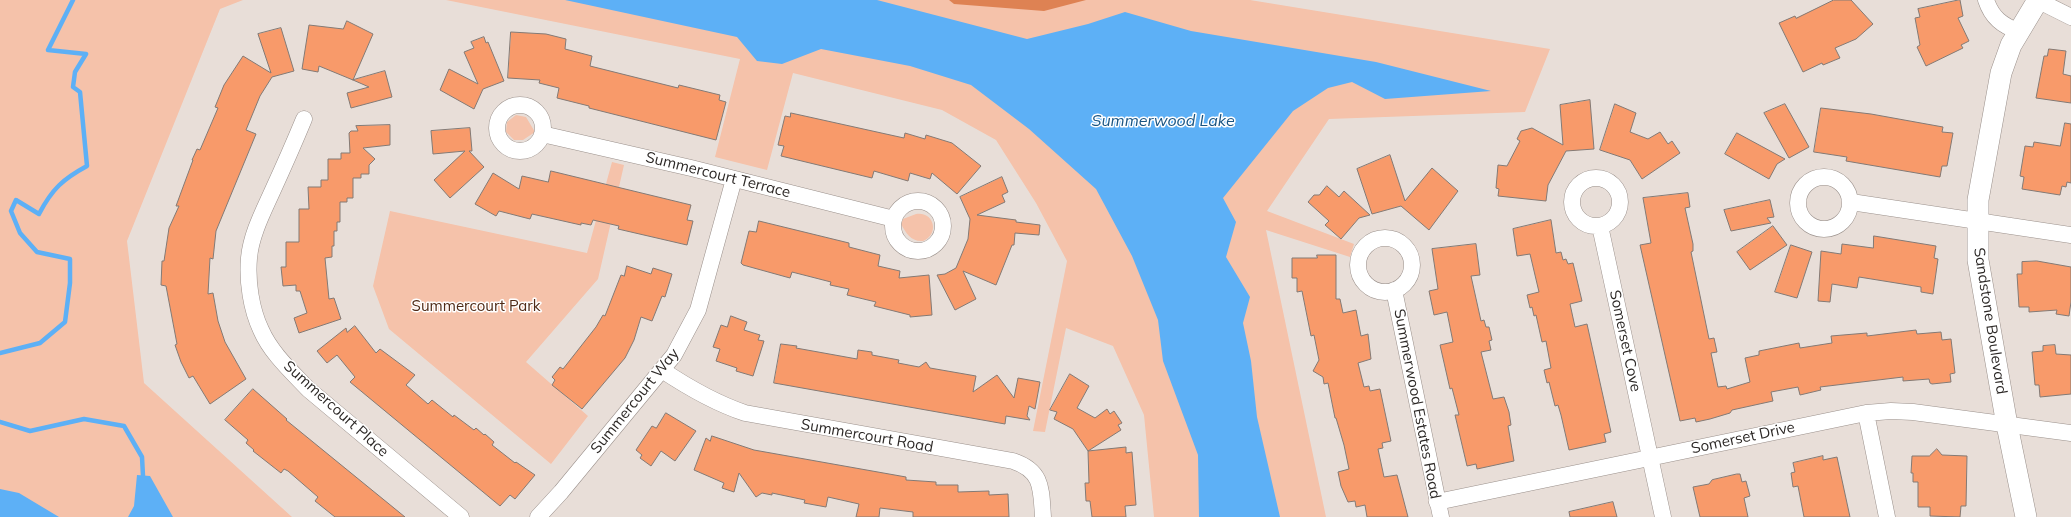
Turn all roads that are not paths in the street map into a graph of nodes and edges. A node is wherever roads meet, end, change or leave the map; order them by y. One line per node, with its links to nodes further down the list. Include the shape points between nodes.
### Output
1 (1986, 0): 4 (street, via 1989,9 2003,25)
2 (2038, 0): 3 (street); 4 (street, Sandstone Boulevard)
3 (2071, 17)
4 (2019, 32): 10 (street, Sandstone Boulevard, via 2001,73 1978,200)
5 (304, 119): 20 (street, Summercourt Place, via 253,238 249,258 249,284 261,330 286,367 308,389)
6 (542, 134): 7 (street, Summercourt Terrace)
7 (734, 179): 9 (street, Summercourt Terrace); 14 (street, Summercourt Way, via 698,310 674,355)
8 (1851, 202): 10 (street)
9 (894, 219)
10 (1977, 221): 12 (street); 16 (street, Sandstone Boulevard, via 1978,260)
11 (1600, 226): 18 (street, Somerset Cove)
12 (2071, 235)
13 (1394, 290): 19 (street, Summerwood Estates Road)
14 (662, 370): 21 (street, Summercourt Way); 22 (street, Summercourt Road, via 704,396 745,413 1023,464 1038,478)
15 (1866, 413): 16 (street, Somerset Drive, via 1913,412); 18 (street, Somerset Drive); 24 (street)
16 (2007, 425): 17 (street, Somerset Drive); 25 (street, Sandstone Boulevard)
17 (2071, 433)
18 (1650, 457): 19 (street, Somerset Drive); 23 (street, Somerset Cove)
19 (1439, 510)
20 (460, 517)
21 (538, 517)
22 (1043, 517)
23 (1664, 517)
24 (1887, 517)
25 (2026, 517)

